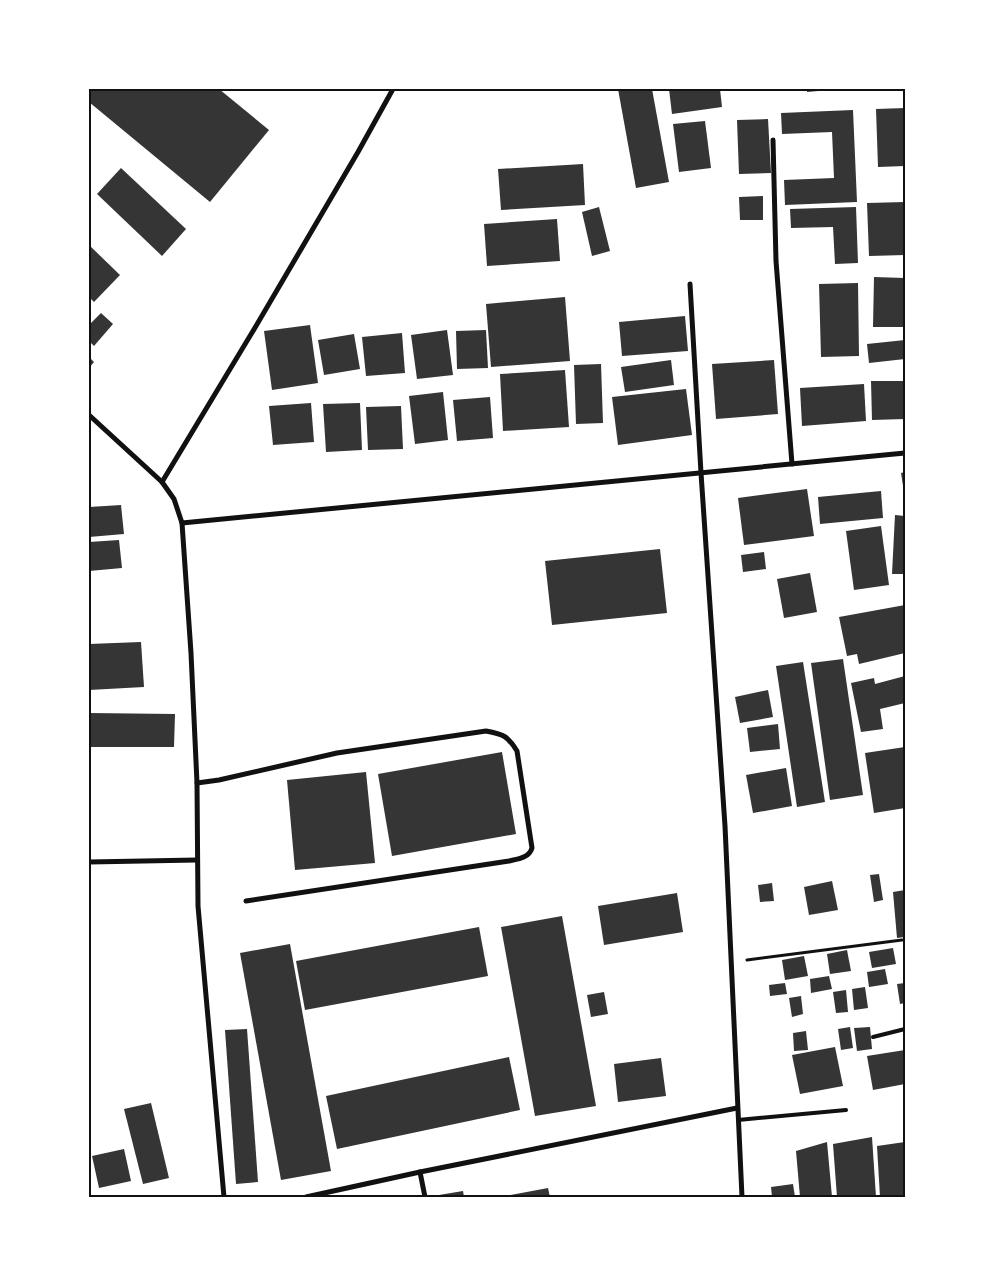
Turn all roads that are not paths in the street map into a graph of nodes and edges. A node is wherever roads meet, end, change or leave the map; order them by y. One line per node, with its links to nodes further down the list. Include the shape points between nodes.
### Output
1 (393, 89): 8 (street)
2 (773, 140): 6 (street, via 776,261)
3 (690, 284): 7 (street)
4 (89, 415): 8 (street)
5 (905, 452): 6 (street)
6 (792, 464): 7 (street)
7 (701, 472): 9 (street); 16 (street, via 726,826)
8 (162, 482): 9 (street, via 174,499)
9 (182, 523): 10 (street)
10 (197, 783): 11 (street); 13 (street, via 337,753 486,731 510,739 517,752 532,848 526,856)
11 (196, 860): 12 (street); 20 (street)
12 (89, 862)
13 (246, 900)
14 (905, 1029): 15 (lane)
15 (874, 1036)
16 (737, 1108): 18 (street); 19 (street)
17 (846, 1110): 18 (lane)
18 (738, 1120): 23 (street)
19 (420, 1172): 21 (street); 22 (street)
20 (224, 1197)
21 (306, 1197)
22 (425, 1197)
23 (742, 1197)

